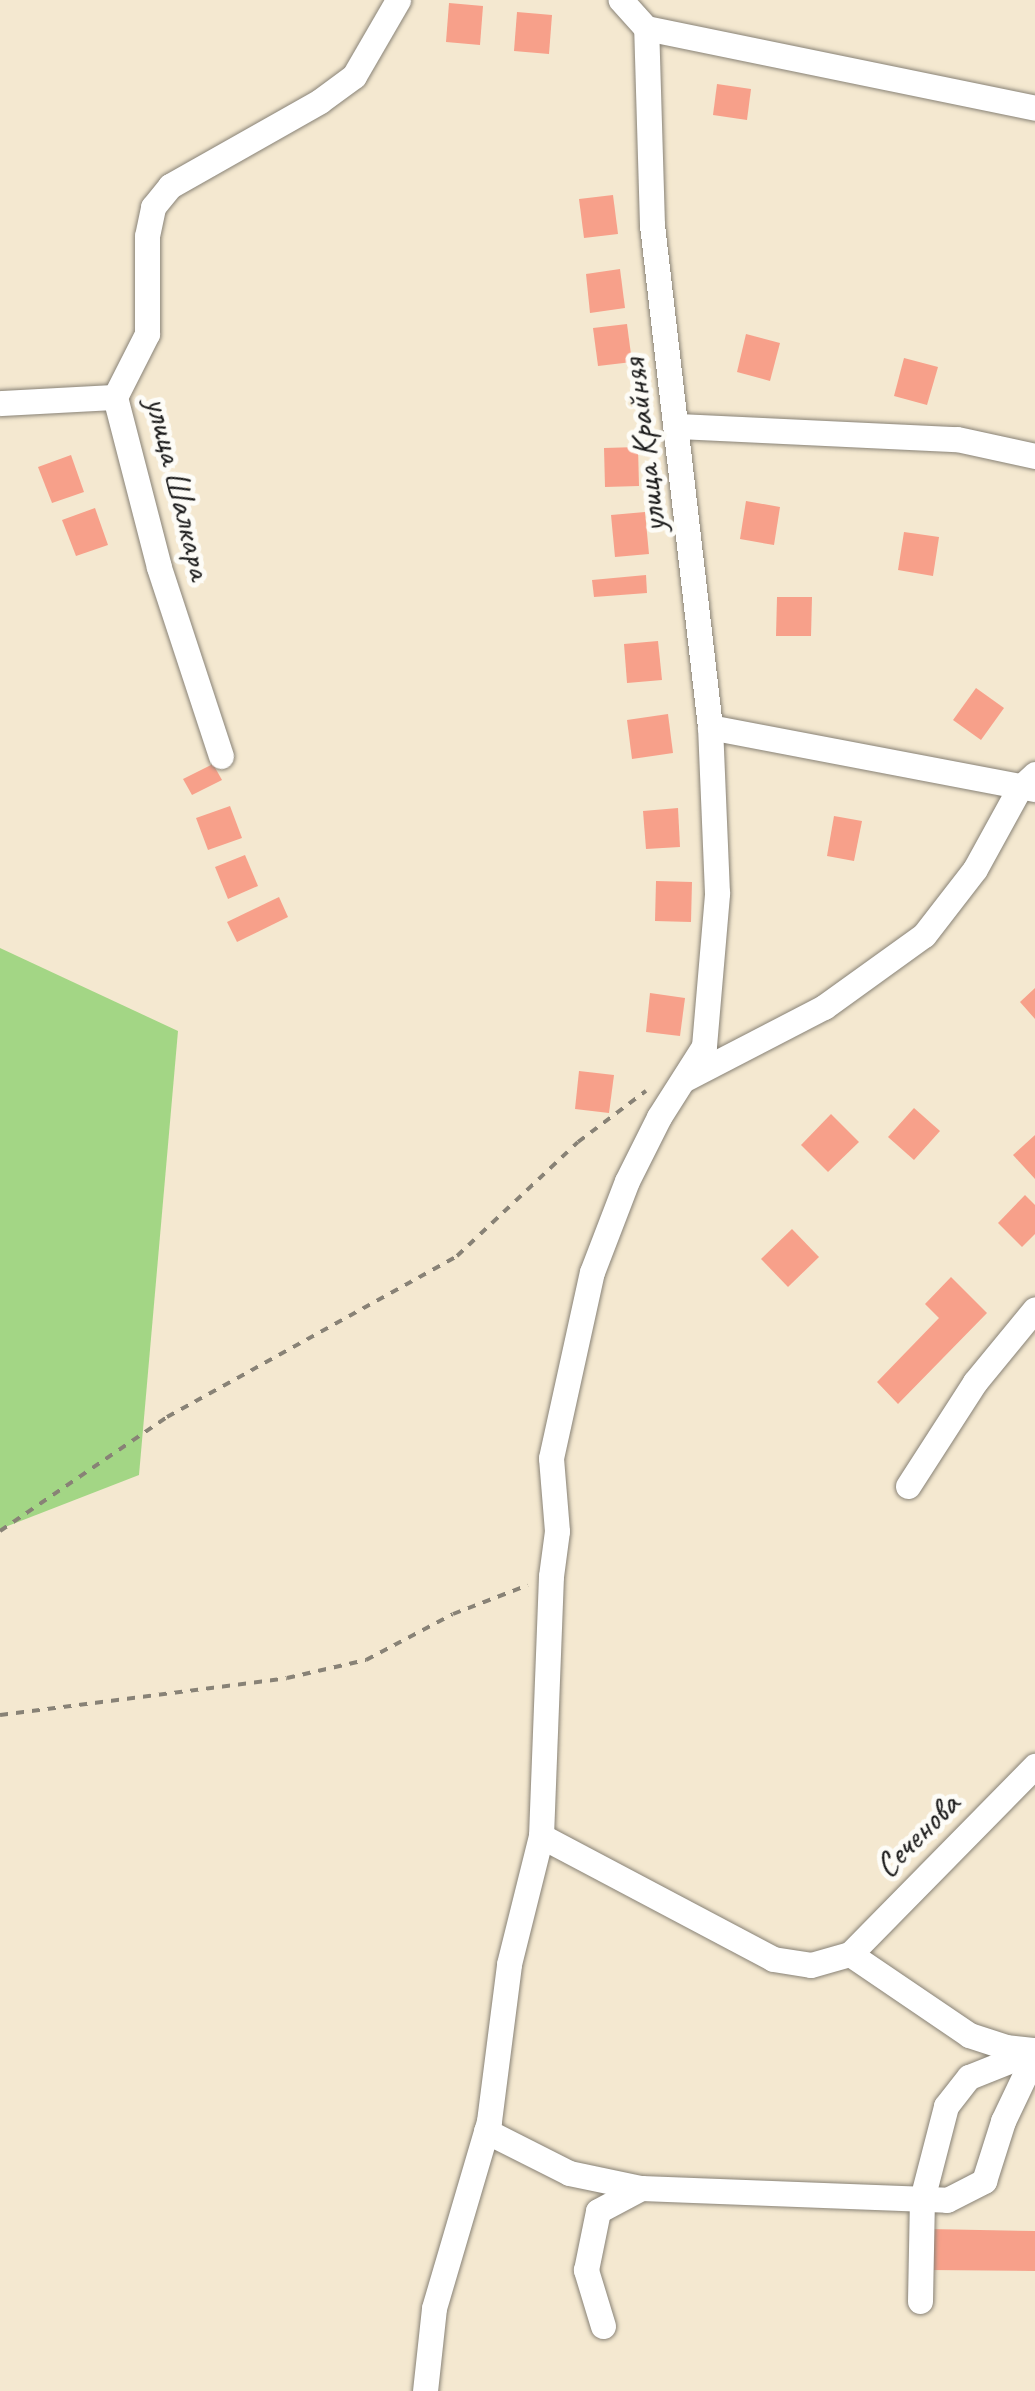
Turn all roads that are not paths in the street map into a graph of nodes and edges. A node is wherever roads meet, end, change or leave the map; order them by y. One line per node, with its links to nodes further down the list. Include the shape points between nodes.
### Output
1 (398, 0): 5 (street, улица Шалкара, via 354,76 170,186 153,207 147,334)
2 (621, 0): 3 (street)
3 (646, 28): 4 (street); 7 (street, улица Крайняя, via 652,225)
4 (1035, 108)
5 (116, 397): 6 (street); 10 (street, улица Шалкара, via 160,566)
6 (0, 403)
7 (678, 426): 8 (street, via 957,440); 9 (street, улица Крайняя)
8 (1035, 456)
9 (710, 728): 11 (street); 12 (street, улица Крайняя, via 717,893 704,1046)
10 (221, 756)
11 (1030, 784): 12 (street, via 924,935 824,1007)
12 (685, 1079): 16 (street, улица Крайняя, via 627,1181 592,1272 552,1458 557,1531)
13 (1035, 1309): 14 (street, via 975,1382)
14 (908, 1486)
15 (1035, 1766): 17 (street, Сеченова)
16 (541, 1836): 17 (street, via 773,1958 811,1964); 19 (street, улица Крайняя, via 517,1918)
17 (850, 1954): 18 (street, via 969,2036)
18 (1035, 2052): 21 (street, via 969,2077 946,2106); 21 (street, via 984,2181 947,2200)
19 (486, 2131): 20 (street, via 568,2173); 24 (street, улица Крайняя, via 434,2308)
20 (641, 2188): 21 (street); 23 (street, via 598,2211 586,2270)
21 (922, 2199): 22 (street)
22 (920, 2301)
23 (603, 2326)
24 (424, 2391)

